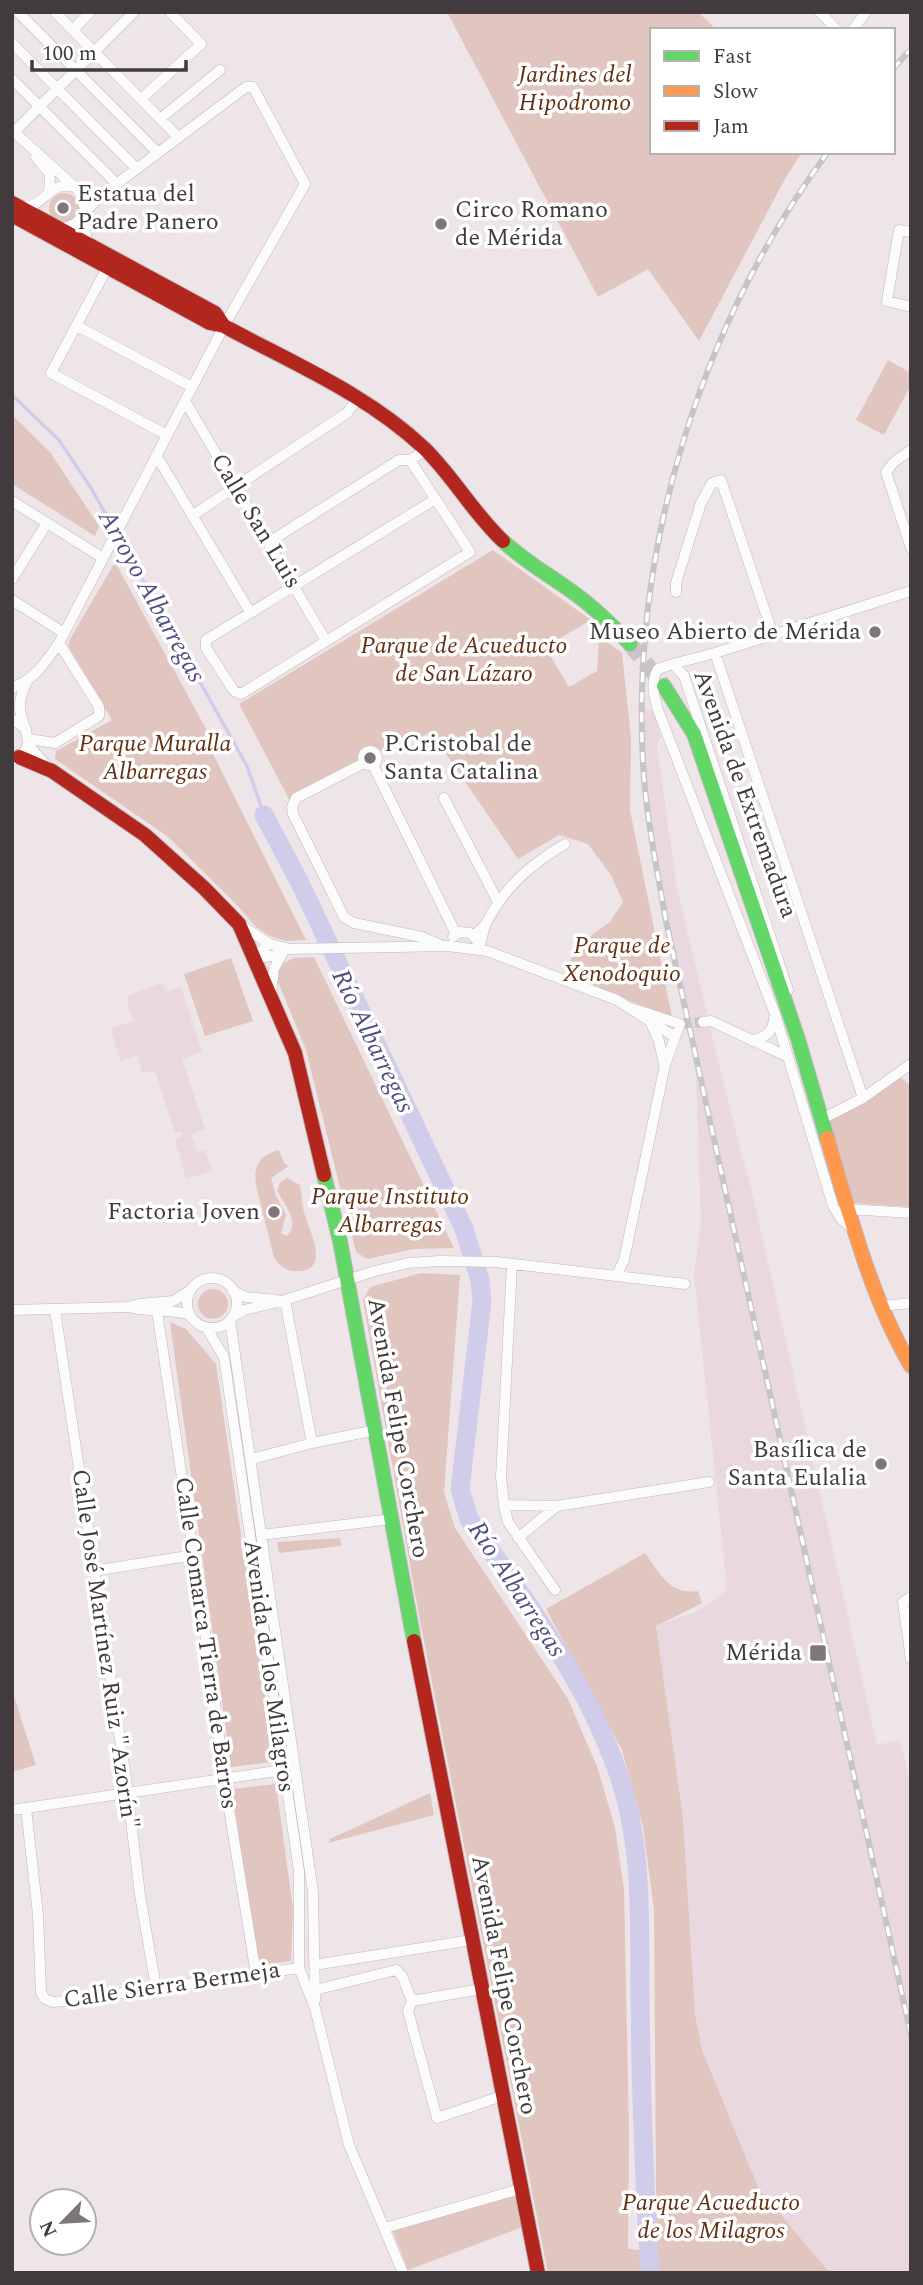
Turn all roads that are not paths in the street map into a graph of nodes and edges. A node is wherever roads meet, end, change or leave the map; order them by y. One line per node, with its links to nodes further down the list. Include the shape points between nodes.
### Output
1 (18, 12): 13 (street)
2 (55, 12): 10 (street)
3 (90, 12): 10 (street)
4 (134, 12): 12 (street)
5 (170, 12): 17 (street, via 201,44)
6 (820, 12): 8 (street)
7 (866, 12): 9 (street)
8 (835, 28)
9 (854, 28)
10 (73, 30): 12 (street)
11 (12, 43): 16 (street)
12 (94, 52): 13 (street); 17 (street)
13 (76, 70): 16 (street); 22 (street)
14 (220, 70): 19 (street)
15 (12, 79): 18 (street)
16 (58, 89): 18 (street); 23 (street)
17 (141, 99): 19 (street)
18 (40, 107): 20 (street); 24 (street)
19 (160, 118): 21 (street)
20 (13, 131): 25 (street); 26 (street, via 50,174)
21 (179, 138): 22 (street); 35 (street, via 246,88 253,88 306,184)
22 (159, 153): 23 (street)
23 (137, 169): 24 (street)
24 (117, 184): 27 (street)
25 (78, 191): 26 (street, via 65,184); 27 (street); 29 (street, via 86,204)
26 (47, 194): 28 (street, via 34,205); 30 (street, via 46,210)
27 (99, 197): 29 (street)
28 (15, 208): 30 (main road)
29 (85, 215): 30 (street); 32 (street, via 83,230)
30 (53, 229): 32 (main road); 33 (main road, via 67,246)
31 (911, 232): 34 (street, via 900,230 887,302)
32 (88, 243): 35 (main road)
33 (107, 268): 35 (main road, via 210,323); 36 (street)
34 (911, 307)
35 (226, 323): 37 (street); 38 (main road)
36 (77, 326): 37 (street); 40 (street, via 51,373)
37 (192, 387): 39 (street)
38 (358, 398): 41 (main road); 45 (street, via 347,413)
39 (185, 401): 40 (street); 45 (street, Calle San Luis)
40 (167, 435): 43 (street)
41 (426, 450): 44 (street); 63 (main road, via 485,524 520,557 577,595)
42 (911, 450): 51 (street, via 886,472)
43 (156, 455): 48 (street); 52 (street)
44 (410, 460): 46 (street); 50 (street, via 400,460)
45 (236, 487): 48 (street); 50 (street, Calle San Luis)
46 (434, 500): 54 (street); 61 (street, via 470,552)
47 (12, 501): 49 (street)
48 (193, 514): 58 (street)
49 (47, 523): 52 (street); 53 (street)
50 (269, 542): 54 (street, Calle San Luis)
51 (911, 548)
52 (103, 556): 59 (street)
53 (12, 579)
54 (294, 585): 58 (street); 61 (street, Calle San Luis)
55 (676, 592): 60 (street, via 701,503 712,483 721,480)
56 (911, 592): 60 (street)
57 (12, 600): 59 (street)
58 (250, 612): 61 (street, via 206,640 206,648 234,691 241,694)
59 (65, 633): 62 (street)
60 (773, 635): 64 (street)
61 (326, 641)
62 (59, 643): 68 (street, via 44,666); 72 (street, via 99,707 99,716 55,743)
63 (630, 644)
64 (715, 653): 65 (street); 102 (street)
65 (694, 659): 66 (street); 67 (street)
66 (673, 664): 67 (street, Avenida de Extremadura); 85 (street, Avenida de Extremadura, via 653,676 657,710)
67 (684, 676): 95 (street, Avenida de Extremadura, via 785,978)
68 (19, 685): 70 (street); 72 (street)
69 (664, 685): 78 (main road, Avenida de Extremadura, via 694,734)
70 (12, 707)
71 (12, 719): 72 (street, Avenida Felipe Corchero, via 23,724)
72 (27, 738): 73 (street); 74 (street, Avenida Felipe Corchero)
73 (15, 759): 74 (main road, Avenida Felipe Corchero)
74 (52, 771): 79 (main road, Avenida Felipe Corchero, via 145,835)
75 (444, 798): 77 (street)
76 (565, 844): 77 (street, via 527,869)
77 (498, 902): 80 (street)
78 (757, 919): 85 (street, Avenida de Extremadura); 95 (main road, Avenida de Extremadura)
79 (239, 924): 83 (street); 88 (main road, Avenida Felipe Corchero)
80 (485, 925): 82 (street); 86 (street)
81 (456, 934): 82 (street); 84 (street); 84 (street, via 369,764 296,798 293,814 344,918)
82 (474, 936): 86 (street)
83 (270, 944): 87 (street); 88 (street)
84 (446, 946): 86 (street); 87 (street)
85 (749, 946): 91 (street, Avenida de Extremadura)
86 (479, 949): 90 (street)
87 (286, 951): 88 (street); 89 (street, via 274,969)
88 (253, 957): 89 (main road, Avenida Felipe Corchero)
89 (271, 998): 109 (main road, Avenida Felipe Corchero, via 295,1053)
90 (631, 1008): 92 (street); 94 (street, via 680,1024)
91 (775, 1014): 96 (street, via 766,1037); 97 (street, Avenida de Extremadura)
92 (649, 1018): 94 (street); 99 (street)
93 (703, 1022): 96 (street, via 711,1021)
94 (675, 1037): 99 (street)
95 (798, 1039): 103 (main road, Avenida de Extremadura)
96 (753, 1041): 97 (street)
97 (788, 1057): 106 (street, Avenida de Extremadura, via 833,1206)
98 (911, 1064): 100 (street)
99 (665, 1065): 108 (street)
100 (899, 1072): 101 (street); 102 (street)
101 (911, 1076)
102 (863, 1098): 103 (street)
103 (822, 1119): 104 (main road, Avenida de Extremadura)
104 (847, 1209): 105 (street); 106 (main road, Avenida de Extremadura)
105 (911, 1213)
106 (853, 1230): 115 (main road, Avenida de Extremadura)
107 (512, 1264): 108 (street); 109 (street, via 408,1263); 128 (street, via 501,1478)
108 (617, 1275): 110 (street)
109 (347, 1278): 113 (street); 124 (main road, Avenida Felipe Corchero)
110 (685, 1284)
111 (191, 1290): 112 (street, via 212,1278); 116 (street, via 173,1301); 120 (street, via 187,1298)
112 (233, 1291): 113 (street, via 246,1297); 121 (street, via 236,1308)
113 (285, 1300): 121 (street); 125 (street)
114 (911, 1303): 115 (street)
115 (881, 1306): 123 (main road, Avenida de Extremadura)
116 (128, 1307): 118 (street); 119 (street)
117 (12, 1310): 118 (street)
118 (55, 1310): 134 (street, Calle José Martínez Ruiz "Azorín")
119 (157, 1311): 120 (street); 133 (street, Calle Comarca Tierra de Barros)
120 (190, 1315): 122 (street)
121 (231, 1318): 122 (street, via 223,1325); 126 (street, Avenida de los Milagros)
122 (206, 1328): 138 (street, Avenida de los Milagros, via 224,1357)
123 (911, 1366)
124 (376, 1430): 125 (street); 130 (main road, Avenida Felipe Corchero)
125 (312, 1443): 126 (street)
126 (252, 1459): 131 (street, Avenida de los Milagros)
127 (709, 1482): 129 (street)
128 (504, 1505): 129 (street); 132 (street)
129 (557, 1506): 132 (street)
130 (392, 1519): 131 (street); 143 (main road, Avenida Felipe Corchero)
131 (261, 1535): 144 (street, Avenida de los Milagros, via 313,1892)
132 (518, 1538): 135 (street)
133 (194, 1555): 134 (street); 139 (street, Calle Comarca Tierra de Barros)
134 (93, 1571): 140 (street, Calle José Martínez Ruiz "Azorín")
135 (555, 1590)
136 (911, 1597): 137 (street, via 903,1602 903,1613)
137 (911, 1659)
138 (283, 1770): 139 (street); 145 (street, Avenida de los Milagros, via 299,1871)
139 (224, 1778): 140 (street); 146 (street, Calle Comarca Tierra de Barros)
140 (127, 1792): 141 (street); 147 (street, Calle José Martínez Ruiz "Azorín")
141 (26, 1808): 142 (street); 147 (street, Calle Sierra Bermeja, via 45,1999 66,2001)
142 (12, 1810)
143 (472, 1940): 144 (street); 148 (main road, Avenida Felipe Corchero)
144 (314, 1965): 149 (street, Avenida de los Milagros)
145 (299, 1968): 146 (street, Calle Sierra Bermeja); 151 (street, Avenida de los Milagros)
146 (256, 1974): 147 (street, Calle Sierra Bermeja)
147 (156, 1988)
148 (481, 1989): 150 (street); 152 (main road, Avenida Felipe Corchero)
149 (315, 1990): 150 (street, via 396,1970); 151 (street, Avenida de los Milagros)
150 (412, 2001): 152 (street, via 408,2011 437,2118)
151 (315, 2008): 154 (street, Avenida de los Milagros, via 349,2145)
152 (502, 2096): 153 (main road, Avenida Felipe Corchero)
153 (520, 2189): 154 (street); 156 (main road, Avenida Felipe Corchero)
154 (385, 2228): 155 (street, Avenida de los Milagros)
155 (403, 2273)
156 (538, 2273)

